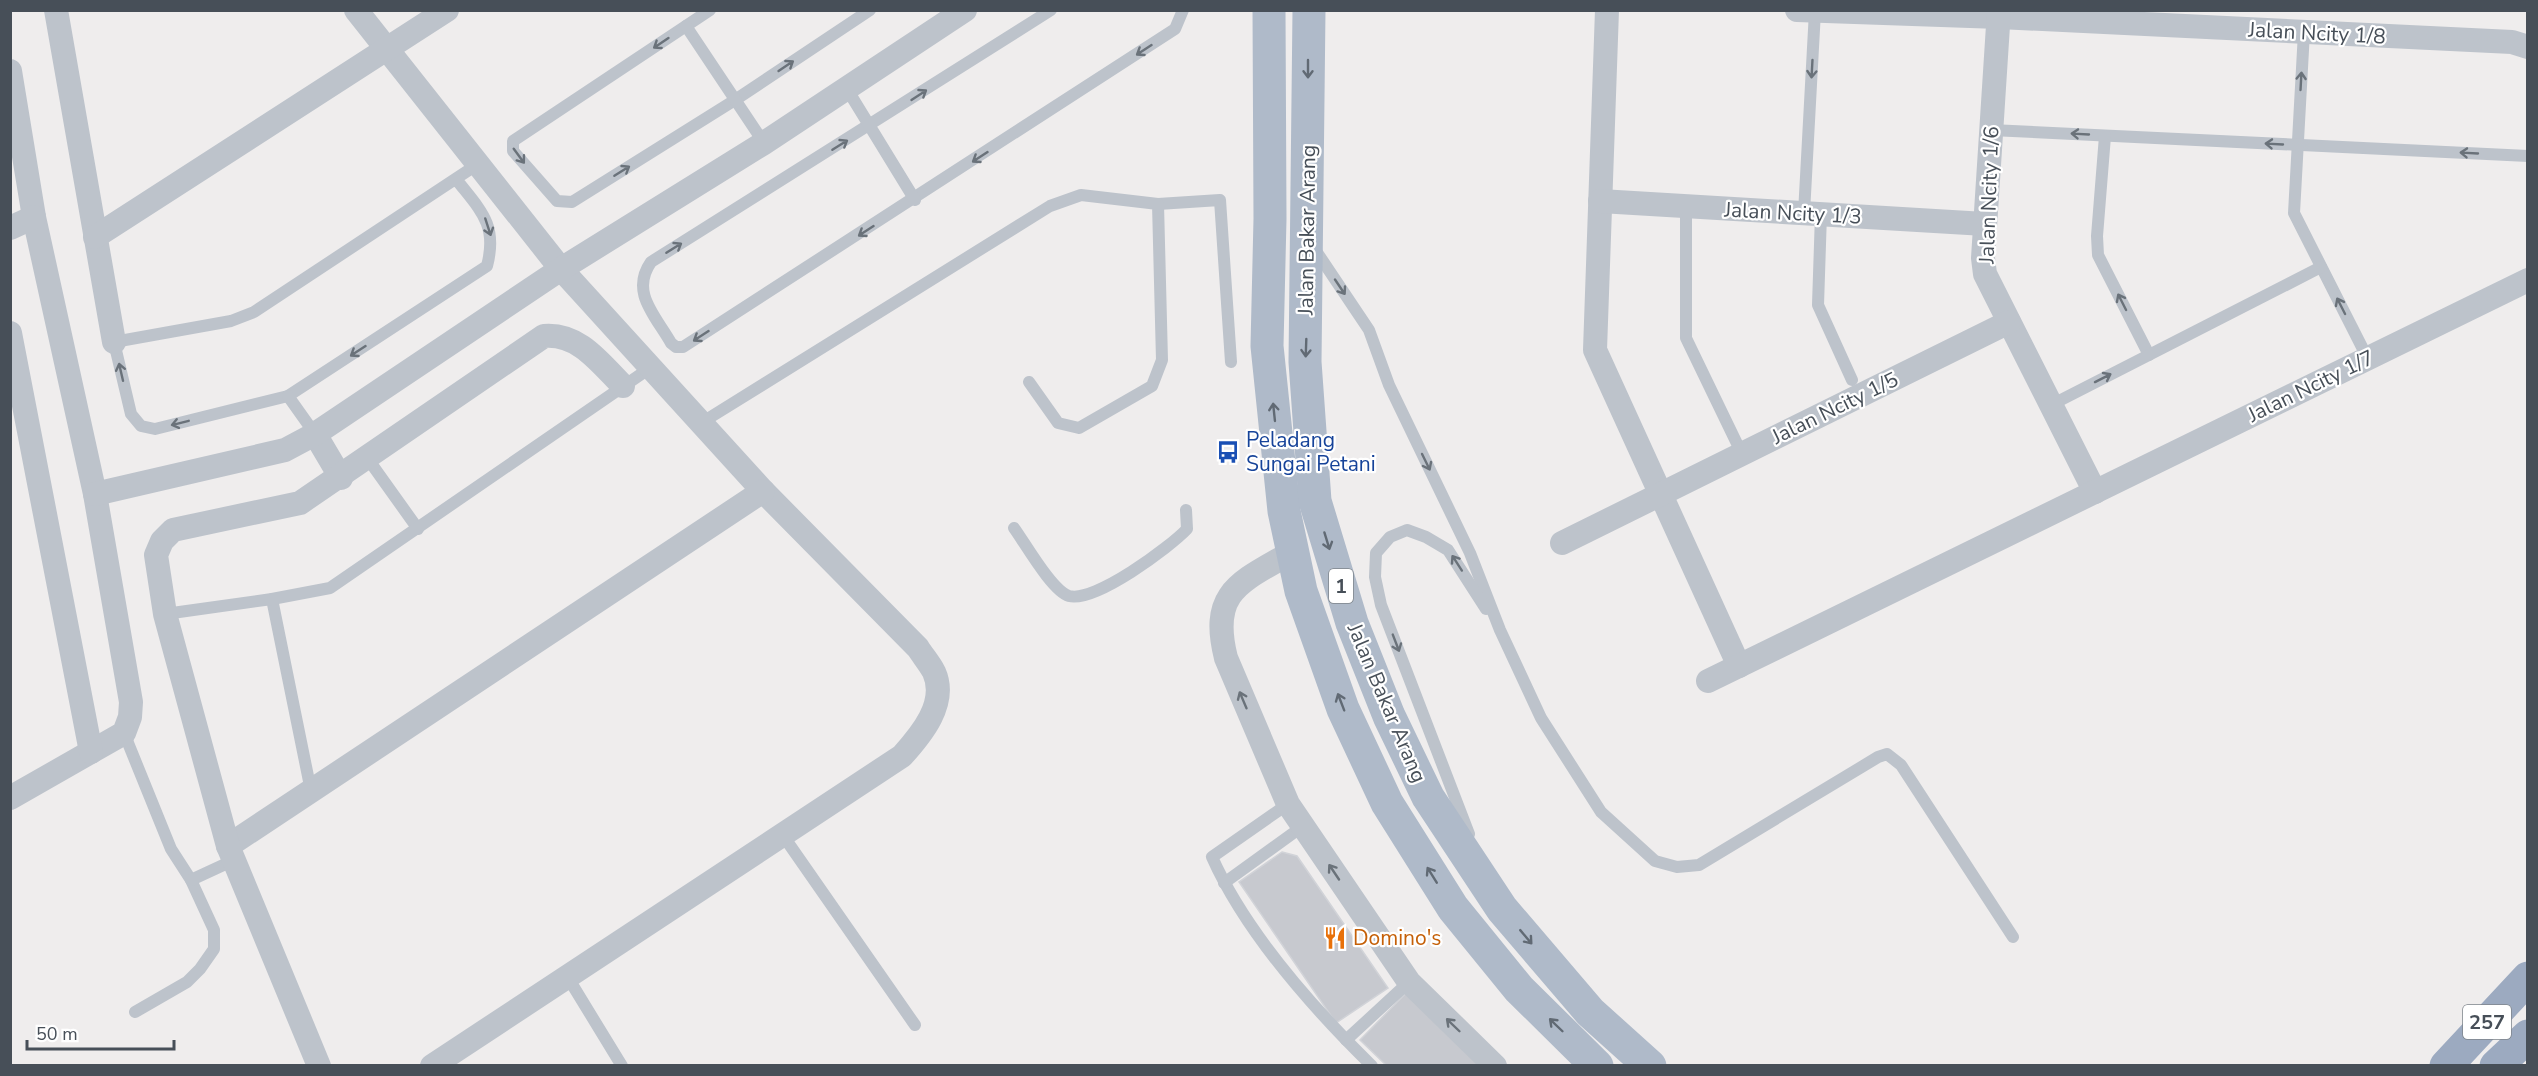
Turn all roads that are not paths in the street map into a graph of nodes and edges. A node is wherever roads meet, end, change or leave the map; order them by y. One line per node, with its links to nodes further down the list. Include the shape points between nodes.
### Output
1 (56, 10): 38 (street)
2 (356, 10): 18 (street)
3 (447, 10): 18 (street)
4 (710, 10): 15 (lane)
5 (870, 10): 21 (lane, one-way to 5)
6 (965, 10): 20 (street)
7 (1051, 10): 22 (lane, one-way to 7)
8 (1183, 10): 30 (lane, one-way to 30, via 1175,29)
9 (1308, 10): 39 (main road, Jalan Bakar Arang / 1, one-way to 39)
10 (1607, 10): 31 (street)
11 (1797, 10): 12 (street, Jalan Ncity 1/8)
12 (1815, 11): 13 (street, Jalan Ncity 1/8); 34 (lane, one-way to 34)
13 (1999, 14): 16 (street, Jalan Ncity 1/8); 23 (street, Jalan Ncity 1/6)
14 (1266, 15): 68 (main road, Jalan Bakar Arang / 1, one-way to 14, via 1284,511 1267,346 1270,219)
15 (686, 26): 21 (lane); 21 (lane, one-way to 21, via 513,141 513,150 556,201 572,202)
16 (2304, 32): 17 (street, Jalan Ncity 1/8, via 2512,42); 26 (lane, one-way to 16)
17 (2528, 47)
18 (387, 50): 28 (street); 38 (street)
19 (10, 71): 35 (street)
20 (847, 89): 22 (lane); 25 (street)
21 (735, 100): 25 (lane)
22 (870, 126): 30 (lane); 30 (lane, one-way to 22, via 683,347 671,343 641,291 642,274 651,262)
23 (1991, 130): 24 (lane, one-way to 23); 36 (street, Jalan Ncity 1/6)
24 (2105, 136): 26 (lane, one-way to 24); 46 (lane, one-way to 24, via 2098,255)
25 (764, 143): 41 (street)
26 (2298, 145): 27 (lane, one-way to 26); 40 (lane, via 2294,213)
27 (2528, 156)
28 (478, 164): 29 (lane); 41 (street)
29 (456, 179): 45 (lane, via 248,315); 53 (lane, one-way to 53, via 487,219 492,232 487,266)
30 (915, 200)
31 (1600, 201): 33 (street, Jalan Ncity 1/3); 63 (street, via 1595,350)
32 (1158, 204): 48 (lane, via 1220,200); 51 (lane, via 1162,360 1152,386 1079,428 1058,423); 55 (lane, via 1081,195 1050,206)
33 (1686, 207): 34 (street, Jalan Ncity 1/3); 57 (lane, via 1686,338)
34 (1812, 214): 36 (street, Jalan Ncity 1/3); 50 (lane, via 1818,305)
35 (33, 217): 37 (street); 62 (street)
36 (1985, 224): 43 (street, Jalan Ncity 1/6, via 1985,274)
37 (10, 228)
38 (94, 237): 45 (street)
39 (1308, 239): 71 (lane, one-way to 71, via 1369,330 1389,385 1470,554); 84 (main road, Jalan Bakar Arang / 1, one-way to 84, via 1305,362 1315,501 1352,623 1389,716 1428,797)
40 (2321, 267): 46 (lane); 47 (lane, one-way to 40)
41 (561, 269): 49 (street); 56 (street)
42 (2528, 280): 47 (street, Jalan Ncity 1/7)
43 (2009, 322): 54 (street, Jalan Ncity 1/6); 57 (street, Jalan Ncity 1/5)
44 (10, 333): 75 (street)
45 (114, 342): 53 (lane, one-way to 45, via 155,429 141,426 131,414)
46 (2149, 355): 54 (lane, one-way to 46)
47 (2368, 359): 61 (street, Jalan Ncity 1/7)
48 (1231, 362)
49 (651, 368): 52 (lane); 55 (street)
50 (1852, 380)
51 (1029, 382)
52 (623, 386): 58 (street, via 573,339 544,336); 66 (lane)
53 (288, 396): 56 (lane)
54 (2051, 405): 61 (street, Jalan Ncity 1/6)
55 (702, 423): 60 (street)
56 (315, 434): 59 (street); 62 (street, via 285,450)
57 (1742, 454): 63 (street, Jalan Ncity 1/5)
58 (368, 459): 59 (street); 66 (lane)
59 (341, 478): 70 (street, via 292,506 173,530 156,555)
60 (763, 491): 76 (street); 80 (street, via 918,648 935,673 937,699 925,731 902,756)
61 (2095, 492): 72 (street, Jalan Ncity 1/7)
62 (95, 494): 74 (street, via 131,702)
63 (1661, 494): 67 (street, Jalan Ncity 1/5); 72 (street)
64 (1186, 510): 65 (lane, via 1187,529 1177,540 1104,588 1084,595 1069,596 1058,588)
65 (1014, 528)
66 (418, 529): 69 (lane, via 330,588)
67 (1562, 543)
68 (1292, 552): 78 (street, one-way to 68, via 1226,658 1220,614 1230,593 1245,580); 98 (main road, Jalan Bakar Arang / 1, one-way to 68, via 1519,989 1453,908 1387,803 1344,709 1300,591)
69 (272, 599): 70 (lane); 76 (lane)
70 (165, 614): 81 (street)
71 (1500, 630): 84 (lane, one-way to 84, via 1448,550 1407,530 1390,537 1376,553 1375,578 1381,605 1459,812); 85 (lane, via 1541,718 1600,812 1654,861 1677,867 1699,865 1887,754 1901,765)
72 (1739, 666): 73 (street, Jalan Ncity 1/7)
73 (1708, 681)
74 (124, 733): 75 (street); 82 (lane, via 171,849)
75 (91, 752): 77 (street)
76 (311, 791): 81 (street)
77 (10, 798)
78 (1288, 804): 79 (street); 83 (lane, via 1212,857)
79 (1303, 826): 83 (lane); 88 (street, one-way to 79)
80 (782, 834): 86 (street); 90 (lane)
81 (230, 853): 82 (lane); 93 (street)
82 (191, 880): 89 (lane, via 214,930 214,949 187,982)
83 (1224, 883): 92 (lane, via 1263,942)
84 (1502, 909): 99 (main road, Jalan Bakar Arang / 1, one-way to 99, via 1590,1012)
85 (2013, 938)
86 (567, 976): 94 (street); 95 (lane)
87 (2528, 978): 100 (highway, 257)
88 (1409, 982): 92 (lane); 97 (street, one-way to 88)
89 (135, 1012)
90 (915, 1025)
91 (2528, 1036): 101 (highway, 257)
92 (1346, 1040): 96 (lane)
93 (319, 1065)
94 (432, 1065)
95 (622, 1065)
96 (1372, 1065)
97 (1496, 1065)
98 (1597, 1065)
99 (1650, 1065)
100 (2446, 1065)
101 (2496, 1065)

